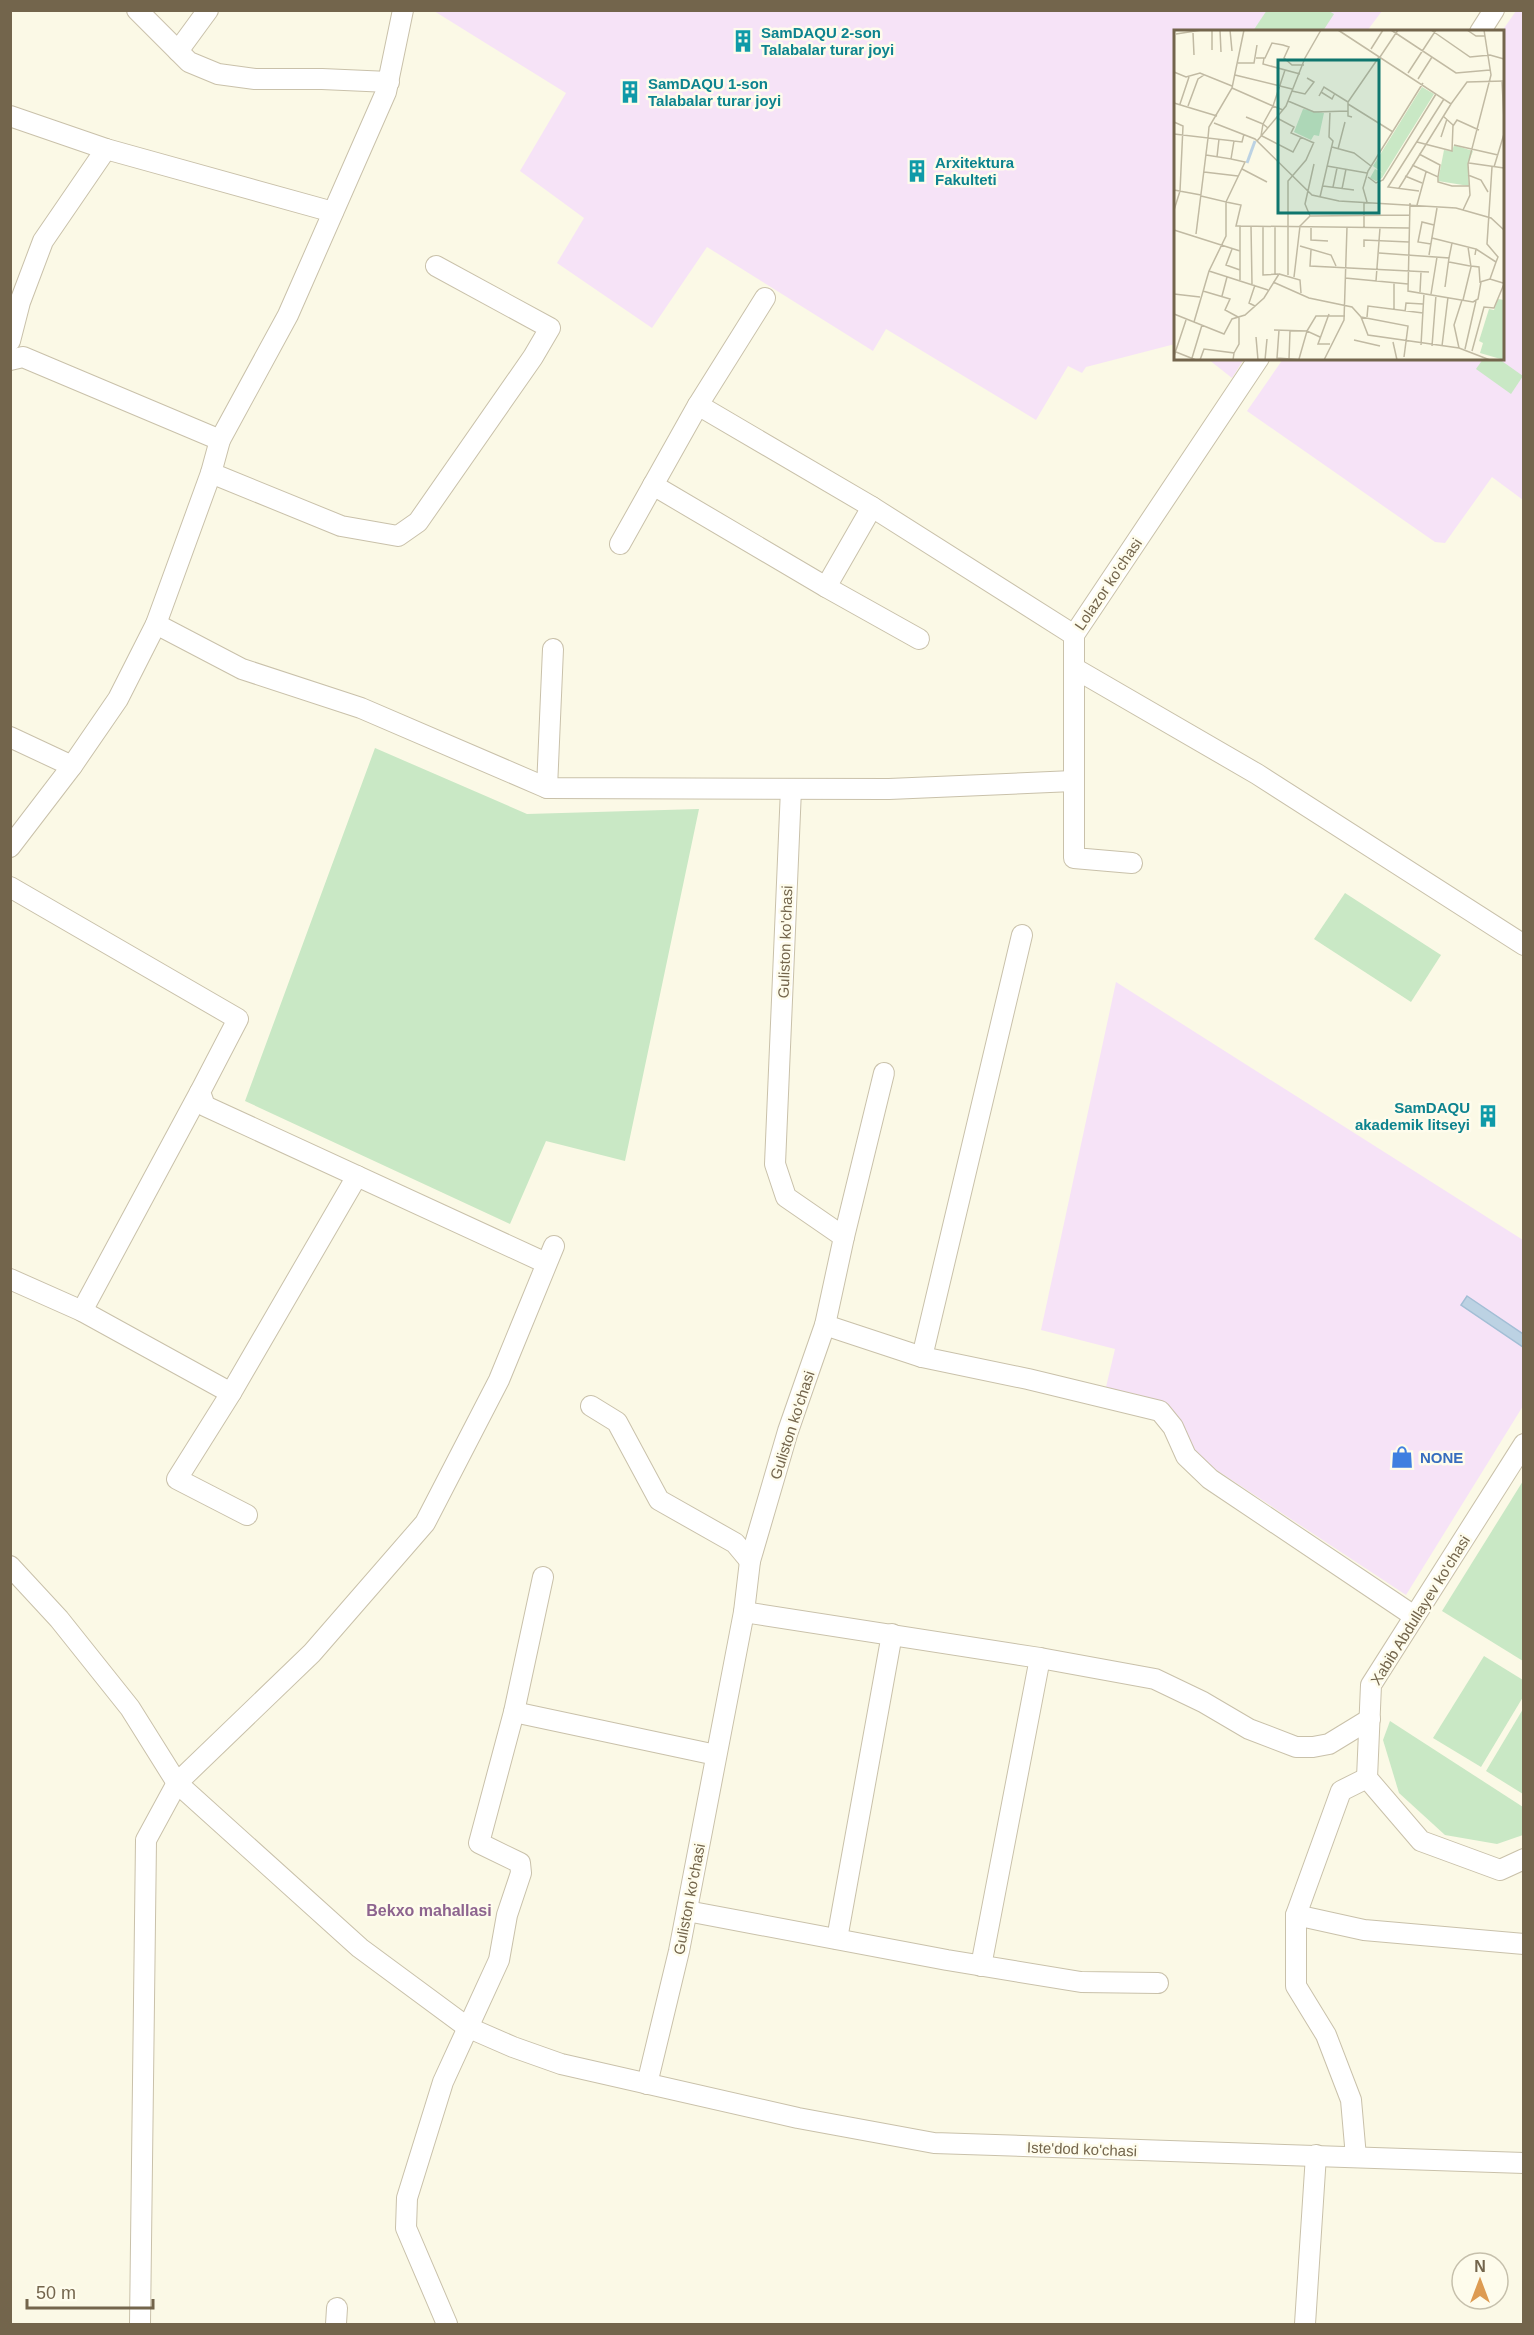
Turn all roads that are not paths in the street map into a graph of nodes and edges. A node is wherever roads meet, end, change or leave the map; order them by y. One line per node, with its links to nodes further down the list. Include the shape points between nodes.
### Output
1 (137, 10): 6 (street)
2 (208, 10): 6 (street)
3 (403, 10): 7 (street)
4 (1494, 10): 5 (street)
5 (1481, 30)
6 (178, 51): 7 (street, via 189,62 218,74 255,79)
7 (389, 82): 10 (street)
8 (10, 116): 9 (street)
9 (106, 149): 10 (street); 13 (street, via 43,241)
10 (333, 212): 17 (street, via 288,315)
11 (436, 267): 18 (street, via 550,328 418,522 398,536 341,526)
12 (765, 298): 16 (street)
13 (10, 341)
14 (10, 360): 17 (street, via 23,357)
15 (1258, 360): 24 (street, Lolazor ko'chasi)
16 (698, 405): 19 (street); 20 (street)
17 (220, 440): 18 (street)
18 (211, 473): 23 (street)
19 (653, 485): 21 (street); 22 (street)
20 (872, 507): 22 (street); 24 (street)
21 (620, 544)
22 (826, 587): 25 (street)
23 (156, 624): 29 (street, via 118,699); 31 (street, via 242,669 361,708)
24 (1074, 635): 27 (street, Lolazor ko'chasi)
25 (919, 639)
26 (553, 649): 31 (street)
27 (1074, 668): 30 (street, Lolazor ko'chasi); 37 (street, via 1257,774)
28 (10, 737): 29 (street)
29 (72, 766): 33 (street)
30 (1073, 781): 32 (street); 34 (street, Lolazor ko'chasi, via 1074,858)
31 (547, 788): 32 (street)
32 (791, 789): 41 (street, Guliston ko'chasi, via 775,1164 786,1197)
33 (10, 847)
34 (1131, 863)
35 (10, 887): 39 (street, via 238,1019)
36 (1022, 935): 45 (street)
37 (1524, 945)
38 (884, 1074): 41 (street)
39 (200, 1092): 40 (street, via 205,1106); 43 (street)
40 (357, 1176): 46 (street); 61 (street, via 550,1255 499,1380 425,1523 312,1653)
41 (844, 1237): 44 (street, Guliston ko'chasi)
42 (10, 1279): 43 (street)
43 (82, 1311): 46 (street)
44 (825, 1325): 45 (street); 50 (street, Guliston ko'chasi, via 788,1431)
45 (922, 1357): 54 (street, via 1160,1411 1173,1427 1186,1456 1210,1479)
46 (231, 1393): 49 (street, via 177,1479)
47 (591, 1406): 50 (street, via 617,1422 659,1500 735,1543)
48 (1524, 1444): 54 (street, Xabib Abdullayev ko'chasi)
49 (247, 1515)
50 (750, 1561): 53 (street, Guliston ko'chasi)
51 (10, 1566): 61 (street, Iste'dod ko'chasi, via 130,1708)
52 (543, 1577): 57 (street)
53 (744, 1612): 55 (street); 59 (street, Guliston ko'chasi)
54 (1414, 1616): 58 (street, Xabib Abdullayev ko'chasi, via 1371,1685)
55 (892, 1634): 56 (street); 65 (street)
56 (1040, 1658): 58 (street, via 1155,1679 1249,1729 1296,1747 1329,1744); 67 (street)
57 (513, 1712): 59 (street); 69 (street, via 479,1843 520,1863 521,1873 507,1915 499,1960)
58 (1370, 1719): 60 (street, Xabib Abdullayev ko'chasi)
59 (716, 1755): 63 (street, Guliston ko'chasi)
60 (1366, 1778): 62 (street, via 1421,1841 1500,1870); 64 (street, via 1341,1791)
61 (177, 1783): 69 (street, Iste'dod ko'chasi, via 360,1948); 74 (street, via 147,1840)
62 (1524, 1859)
63 (687, 1911): 65 (street); 70 (street, Guliston ko'chasi)
64 (1296, 1915): 66 (street, via 1364,1930); 72 (street, via 1296,1986 1326,2035 1351,2100)
65 (837, 1939): 67 (street)
66 (1524, 1944)
67 (981, 1966): 68 (street, via 1081,1982)
68 (1158, 1983)
69 (467, 2027): 70 (street, Iste'dod ko'chasi, via 561,2064); 75 (street, via 443,2082 407,2198 406,2228)
70 (647, 2084): 71 (street, Iste'dod ko'chasi, via 934,2143)
71 (1316, 2155): 72 (street, Iste'dod ko'chasi); 76 (street)
72 (1356, 2157): 73 (street, Iste'dod ko'chasi)
73 (1524, 2163)
74 (140, 2325)
75 (447, 2325)
76 (1305, 2325)

